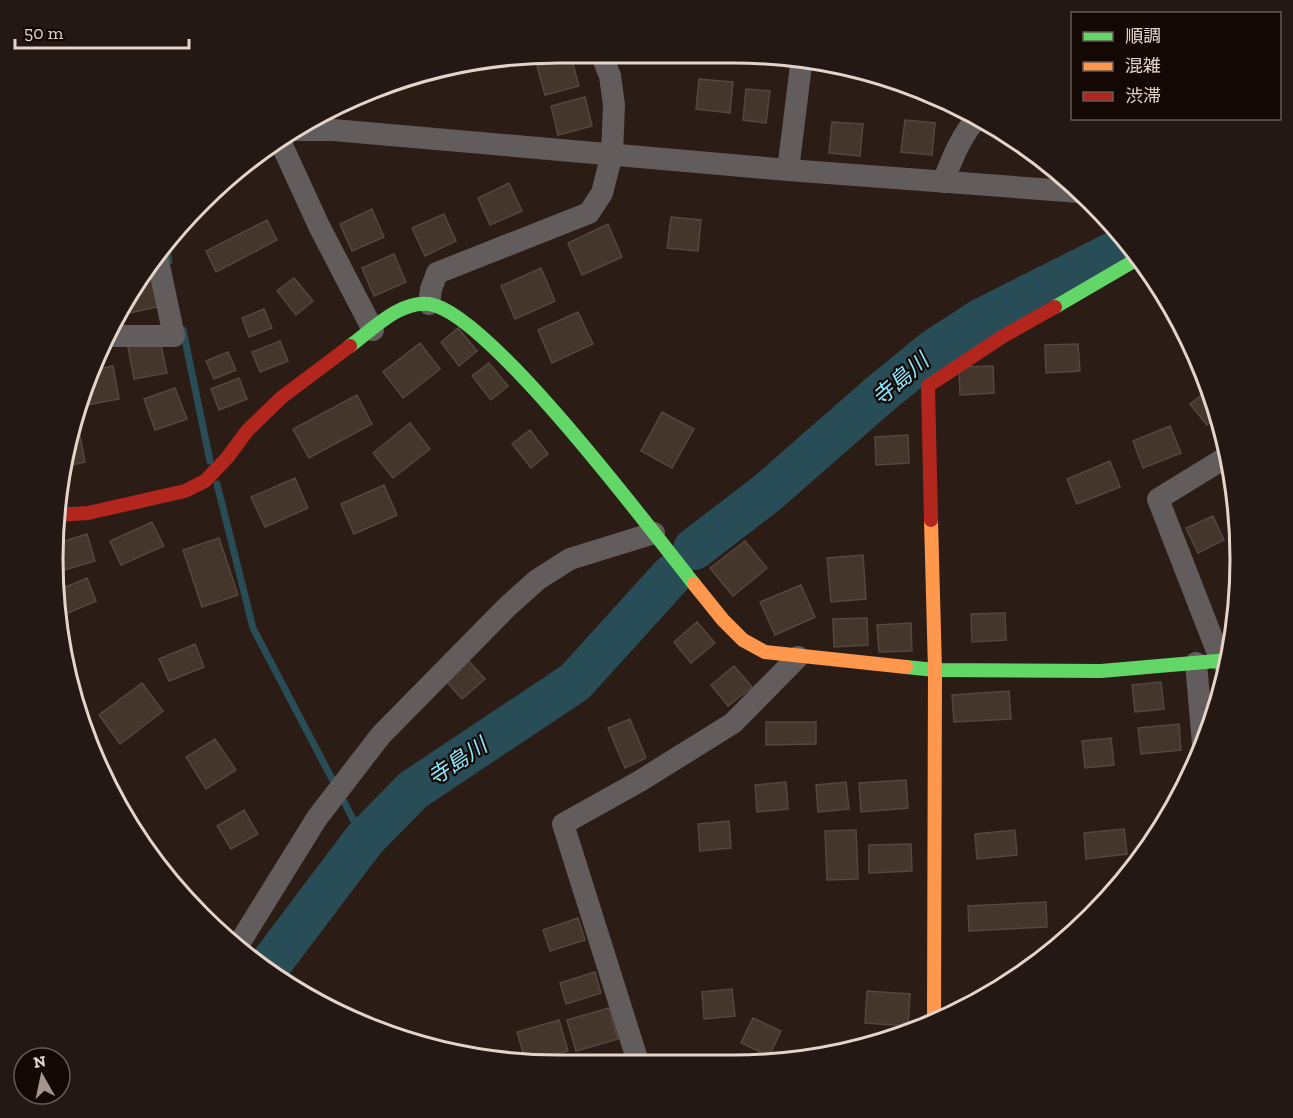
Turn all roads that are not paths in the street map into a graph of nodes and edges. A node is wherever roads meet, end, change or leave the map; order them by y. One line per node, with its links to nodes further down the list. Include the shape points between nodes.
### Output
1 (605, 63): 6 (street, via 614,105)
2 (801, 67): 7 (street)
3 (326, 121): 6 (street)
4 (972, 124): 8 (street)
5 (283, 147): 13 (street)
6 (612, 154): 7 (street); 12 (street, via 603,193 589,213 437,273)
7 (788, 170): 8 (street)
8 (943, 182): 9 (street)
9 (1066, 191)
10 (1131, 262): 22 (street, via 1002,337 928,387)
11 (159, 266): 14 (street, via 174,336)
12 (429, 304): 13 (street, via 411,306); 17 (street, via 451,312 493,346 566,425)
13 (373, 330): 16 (street, via 282,397 205,481 185,491)
14 (116, 336)
15 (1220, 461): 18 (street, via 1158,499)
16 (65, 514)
17 (654, 533): 19 (street, via 742,640 765,652); 24 (street, via 570,559 537,580 507,607 381,735 317,818)
18 (1221, 650)
19 (798, 657): 22 (street); 26 (street, via 733,723 563,824)
20 (1219, 661): 21 (street)
21 (1197, 663): 22 (street, via 1101,671); 23 (street)
22 (935, 670): 25 (street)
23 (1202, 724)
24 (241, 940)
25 (934, 1013)
26 (636, 1055)

